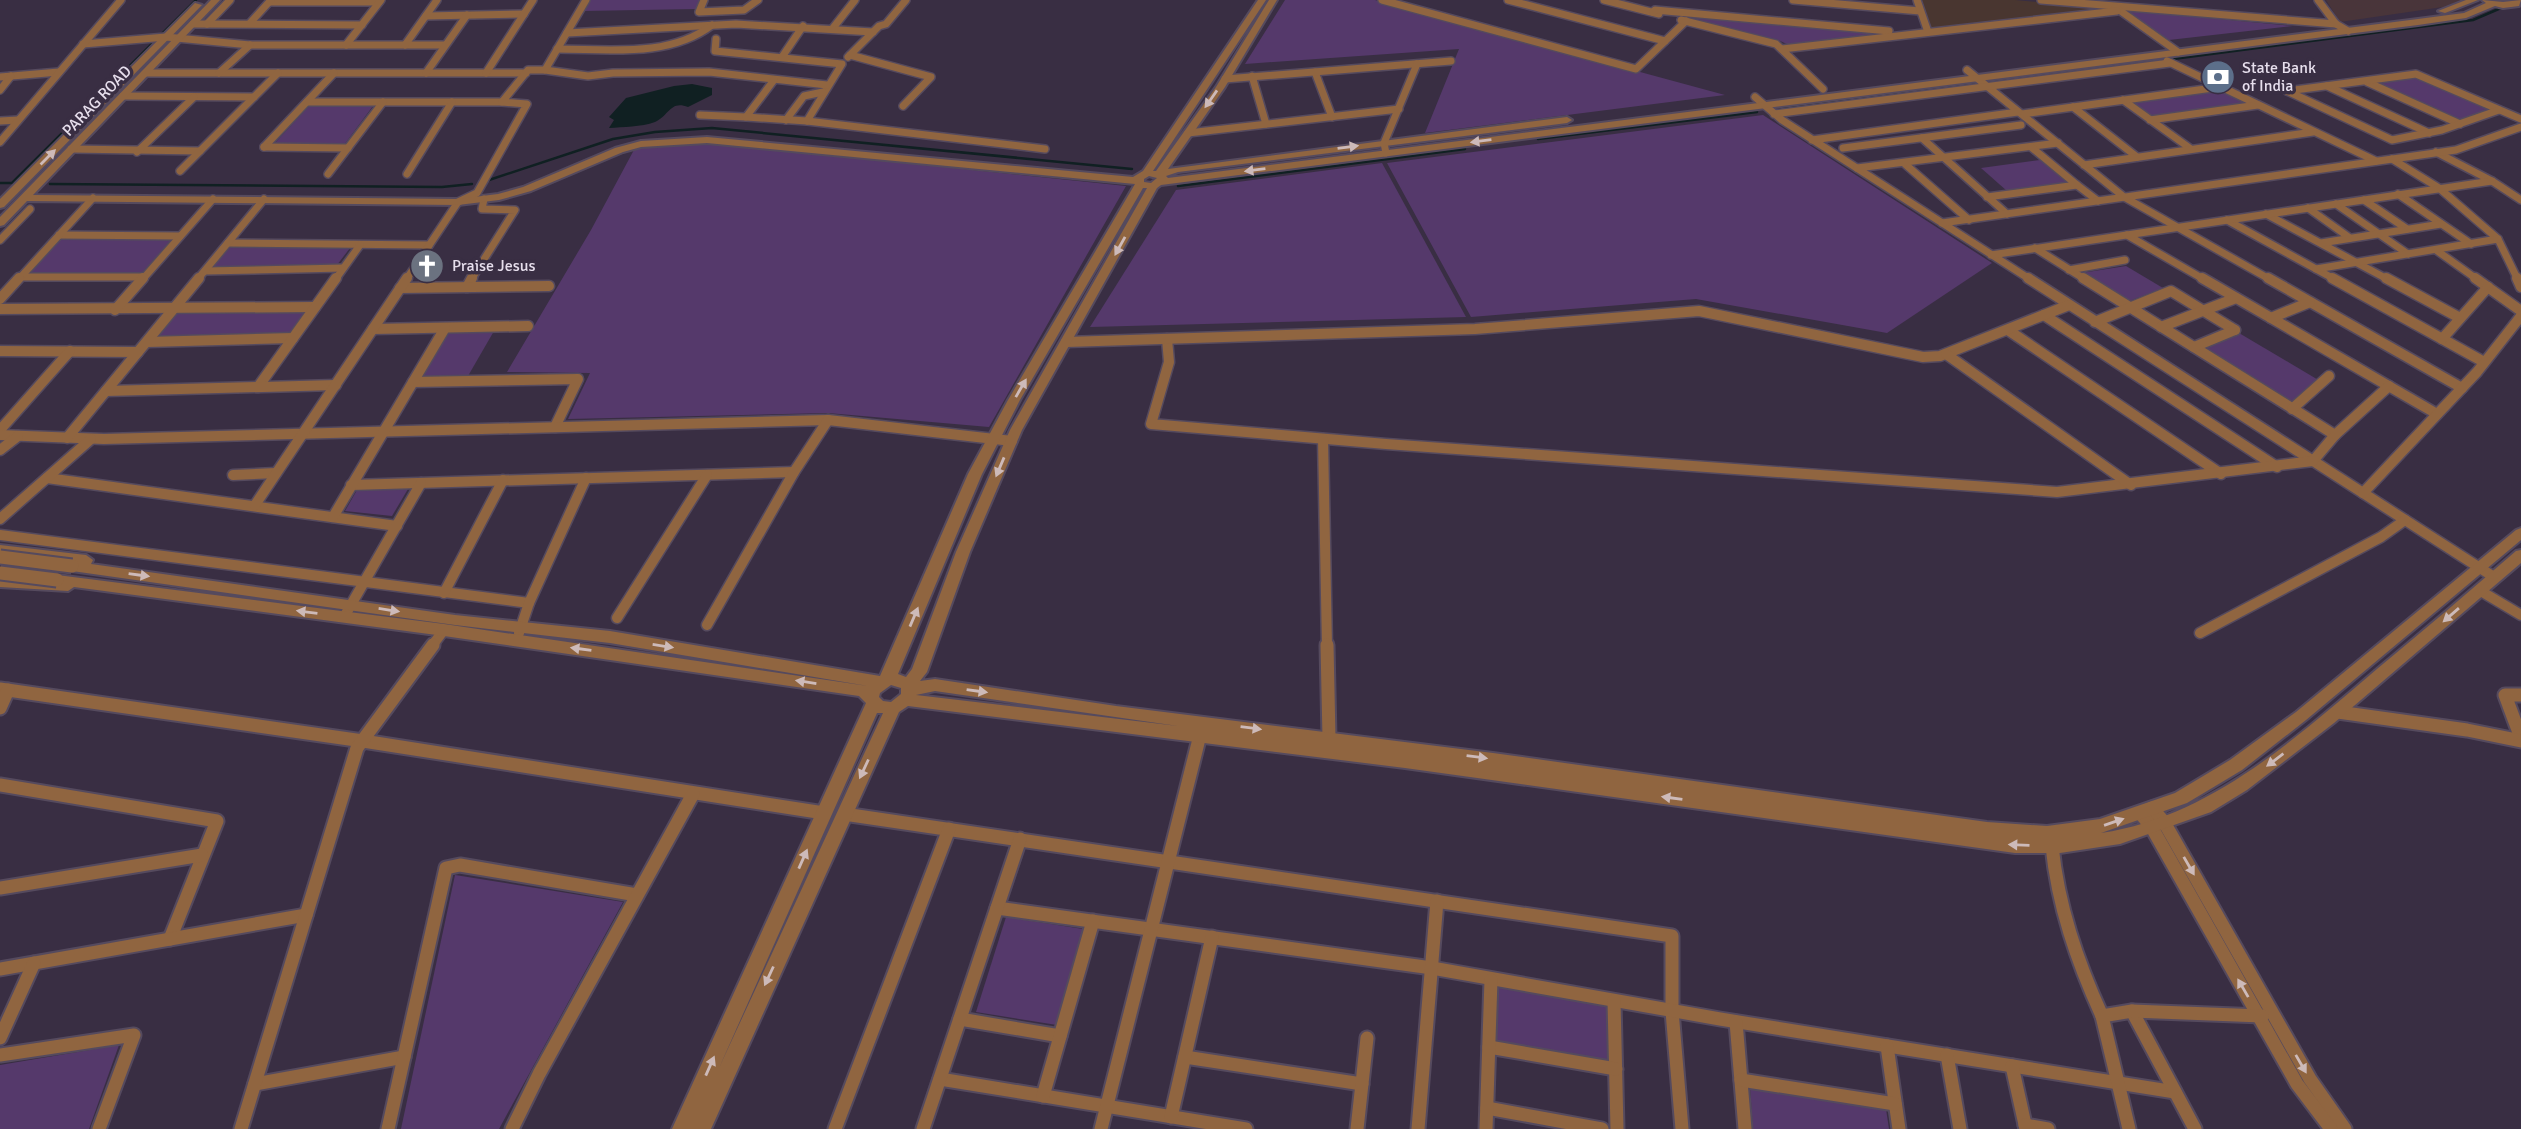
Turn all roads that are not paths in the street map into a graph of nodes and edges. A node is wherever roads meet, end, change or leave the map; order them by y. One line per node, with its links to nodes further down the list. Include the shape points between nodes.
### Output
1 (121, 0): 58 (street)
2 (203, 0): 54 (street, PARAG ROAD)
3 (216, 0): 40 (street, PARAG ROAD)
4 (230, 0): 41 (street)
5 (437, 0): 37 (street)
6 (533, 0): 7 (street); 35 (street)
7 (539, 0)
8 (586, 0): 52 (street)
9 (704, 0): 31 (street, via 699,12)
10 (748, 0): 31 (street)
11 (758, 0): 31 (street)
12 (855, 0): 48 (street)
13 (906, 0): 50 (street)
14 (1262, 0): 155 (street)
15 (1273, 0): 90 (street)
16 (1382, 0): 27 (street)
17 (1507, 0): 57 (street)
18 (1604, 0): 33 (street)
19 (1793, 0): 32 (street)
20 (1917, 0): 32 (street)
21 (2041, 0): 30 (street)
22 (2186, 0): 34 (street)
23 (2318, 0): 43 (street)
24 (2474, 0): 43 (street, via 2440,11)
25 (270, 1): 26 (street); 39 (street)
26 (380, 1): 44 (street)
27 (1397, 2): 57 (street, via 1636,69)
28 (2490, 2): 29 (street); 49 (street, via 2466,15)
29 (2519, 3)
30 (2115, 6): 34 (street); 51 (street); 62 (street)
31 (744, 10): 42 (street)
32 (1920, 11): 51 (street)
33 (1653, 12): 38 (street); 53 (street)
34 (2193, 13): 43 (street)
35 (524, 14): 36 (street); 83 (street)
36 (467, 15): 37 (street); 63 (street)
37 (426, 16): 61 (street)
38 (1686, 21): 57 (street); 66 (street)
39 (250, 23): 41 (street); 44 (street)
40 (193, 24): 41 (street); 55 (street, PARAG ROAD)
41 (207, 24)
42 (736, 24): 45 (street); 47 (street)
43 (2336, 24): 49 (street); 62 (street)
44 (362, 25): 60 (street)
45 (712, 25): 46 (street); 64 (street, via 694,40)
46 (662, 26): 52 (street); 64 (street)
47 (803, 26): 48 (street); 70 (street)
48 (833, 28): 50 (street)
49 (2348, 31): 67 (street)
50 (873, 32): 68 (street)
51 (1928, 32): 53 (street)
52 (567, 33): 65 (street)
53 (1906, 34): 66 (street)
54 (166, 37): 55 (street); 58 (street); 157 (street, PARAG ROAD, one-way to 54)
55 (180, 39): 59 (street); 79 (street, PARAG ROAD)
56 (716, 39): 70 (street, via 715,51)
57 (1665, 41)
58 (83, 44): 77 (street)
59 (250, 45): 60 (street); 80 (street)
60 (346, 45): 61 (street)
61 (405, 45): 63 (street)
62 (2166, 45): 67 (street); 76 (street)
63 (445, 46): 82 (street)
64 (657, 46): 65 (street)
65 (557, 49): 75 (street)
66 (1782, 49): 97 (street)
67 (2178, 52): 69 (street)
68 (850, 55): 73 (street); 109 (street, via 931,77)
69 (2155, 55): 72 (street); 89 (street)
70 (782, 57): 73 (street)
71 (1451, 61): 74 (street)
72 (2170, 63): 94 (street); 95 (street)
73 (842, 64): 96 (street)
74 (1417, 64): 78 (street); 111 (street)
75 (545, 69): 84 (street); 91 (street, via 588,76 709,72)
76 (1967, 70): 89 (street); 97 (street)
77 (59, 72): 86 (street); 119 (street)
78 (1315, 72): 87 (street); 117 (street)
79 (146, 73): 80 (street); 99 (street, PARAG ROAD)
80 (219, 73): 81 (street)
81 (278, 73): 85 (street); 101 (street)
82 (426, 73): 83 (street); 85 (street)
83 (486, 73): 84 (street)
84 (526, 73): 107 (street)
85 (334, 74): 104 (street)
86 (11, 76): 88 (street); 98 (street)
87 (1252, 76): 90 (street); 124 (street)
88 (0, 78)
89 (1977, 78): 94 (street); 103 (street)
90 (1225, 79): 129 (street, one-way to 129)
91 (774, 80): 96 (street); 116 (street)
92 (2365, 81): 93 (street); 112 (street, via 2416,74); 125 (street)
93 (2327, 86): 130 (street); 130 (street, via 2287,91 2392,140)
94 (1988, 87): 113 (street); 114 (street)
95 (2220, 87): 102 (street); 108 (street)
96 (825, 89): 120 (street, via 804,96); 123 (street)
97 (1823, 89): 103 (street)
98 (0, 90)
99 (123, 96): 100 (street); 139 (street, PARAG ROAD)
100 (194, 97): 101 (street); 143 (street)
101 (254, 97): 142 (street)
102 (2123, 100): 110 (street); 121 (street)
103 (1759, 101): 114 (street); 137 (street)
104 (307, 102): 105 (street); 136 (street, via 264,147)
105 (383, 102): 106 (street); 136 (street)
106 (452, 102): 107 (street); 154 (street)
107 (502, 102): 162 (street, via 527,104)
108 (2259, 105): 121 (street); 128 (street)
109 (903, 106)
110 (2073, 107): 113 (street); 145 (street)
111 (1399, 109): 117 (street); 137 (street)
112 (2499, 110): 118 (street); 125 (street)
113 (2020, 113): 132 (street); 134 (street)
114 (1774, 114): 132 (street)
115 (700, 115): 116 (street)
116 (746, 117): 120 (street)
117 (1332, 117): 124 (street)
118 (2521, 119)
119 (18, 120): 122 (street); 133 (street)
120 (786, 120): 123 (street)
121 (2150, 120): 141 (street)
122 (0, 121)
123 (807, 121): 140 (street)
124 (1266, 124): 129 (street)
125 (2460, 124): 130 (street)
126 (2021, 125): 131 (street)
127 (2521, 127): 144 (street)
128 (2314, 132): 141 (street); 148 (street)
129 (1188, 133): 155 (street)
130 (2428, 133)
131 (1922, 138): 138 (street); 146 (street)
132 (1812, 140): 151 (street)
133 (0, 142)
134 (2058, 143): 135 (street); 150 (street)
135 (2031, 147): 146 (street); 159 (street)
136 (348, 148): 153 (street)
137 (1385, 148): 155 (street)
138 (1843, 148)
139 (71, 149): 143 (street); 158 (street, PARAG ROAD)
140 (1045, 149)
141 (2191, 149): 145 (street)
142 (200, 151): 143 (street); 152 (street)
143 (137, 152)
144 (2436, 152): 147 (street); 156 (street)
145 (2137, 157): 150 (street)
146 (1945, 159): 149 (street); 163 (street)
147 (2392, 159): 148 (street); 160 (street)
148 (2376, 161): 164 (street)
149 (1905, 164): 151 (street); 179 (street)
150 (2084, 164): 164 (street)
151 (1857, 169): 182 (street)
152 (180, 171)
153 (328, 174)
154 (407, 174)
155 (1150, 179): 162 (street, via 682,141 641,144 527,188); 239 (street, one-way to 239); 263 (street, one-way to 155)
156 (2491, 181): 160 (street); 170 (street)
157 (23, 182): 158 (street); 173 (street, PARAG ROAD)
158 (37, 185): 162 (street); 165 (street, PARAG ROAD)
159 (2077, 185): 163 (street); 171 (street)
160 (2439, 188): 161 (street); 191 (street)
161 (2398, 194): 169 (street); 183 (street)
162 (480, 196): 172 (street); 211 (street, via 482,209 515,210)
163 (1987, 197): 177 (street)
164 (2124, 197): 171 (street); 184 (street)
165 (25, 198): 166 (street); 181 (street, PARAG ROAD)
166 (93, 198): 167 (street); 187 (street)
167 (213, 199): 168 (street); 189 (street)
168 (264, 199): 172 (street); 193 (street)
169 (2364, 200): 174 (street); 185 (street)
170 (2521, 200)
171 (2098, 201): 177 (street)
172 (458, 202): 197 (street)
173 (1, 203)
174 (2336, 204): 175 (street); 186 (street)
175 (2308, 208): 178 (street); 190 (street)
176 (30, 209): 192 (street)
177 (2007, 214): 179 (street)
178 (2266, 214): 180 (street); 194 (street)
179 (1969, 219): 182 (street)
180 (2227, 220): 184 (street); 205 (street)
181 (0, 223)
182 (1942, 223): 201 (street)
183 (2441, 224): 185 (street); 195 (street)
184 (2177, 227): 188 (street); 217 (street)
185 (2407, 229): 186 (street)
186 (2379, 234): 190 (street); 200 (street)
187 (59, 235): 189 (street); 208 (street)
188 (2127, 235): 198 (street); 215 (street)
189 (180, 236): 209 (street)
190 (2350, 239): 194 (street)
191 (2498, 239): 195 (street); 213 (street)
192 (0, 240)
193 (229, 243): 196 (street); 207 (street)
194 (2320, 243): 203 (street)
195 (2471, 244): 199 (street)
196 (360, 245): 197 (street); 204 (street)
197 (429, 245): 214 (street)
198 (2035, 248): 201 (street); 206 (street)
199 (2436, 250): 200 (street); 212 (street)
200 (2408, 254): 203 (street)
201 (1992, 255): 218 (street)
202 (2125, 260): 206 (street)
203 (2357, 263): 205 (street); 228 (street)
204 (343, 268): 207 (street); 219 (street)
205 (2316, 269): 237 (street)
206 (2069, 270): 220 (street)
207 (205, 271): 223 (street)
208 (20, 277): 209 (street); 216 (street)
209 (144, 277): 222 (street)
210 (549, 286): 211 (street)
211 (467, 287): 214 (street)
212 (2488, 287): 225 (street); 228 (street)
213 (2521, 287)
214 (400, 288): 233 (street)
215 (2236, 298): 224 (street); 227 (street)
216 (0, 299)
217 (2309, 302): 227 (street); 251 (street)
218 (2069, 305): 226 (street); 229 (street)
219 (315, 307): 223 (street); 235 (street)
220 (2130, 307): 224 (street, via 2171,291); 229 (street); 231 (street)
221 (0, 309): 222 (street)
222 (116, 310): 223 (street)
223 (173, 310): 238 (street)
224 (2203, 310): 231 (street); 240 (street, via 2235,330)
225 (2521, 314): 245 (street)
226 (2044, 315): 234 (street); 269 (street)
227 (2271, 318): 249 (street)
228 (2460, 318): 237 (street)
229 (2095, 322): 268 (street)
230 (527, 326): 232 (street)
231 (2161, 327): 240 (street)
232 (445, 328): 233 (street); 247 (street)
233 (373, 329): 248 (street)
234 (2008, 330): 244 (street); 272 (street)
235 (293, 338): 238 (street); 250 (street)
236 (1167, 339): 239 (street); 244 (street, via 1475,329 1699,311 1923,356); 265 (street, via 1169,362 1151,424)
237 (2442, 339): 245 (street)
238 (146, 342): 243 (street)
239 (1066, 342): 266 (street)
240 (2194, 347): 253 (street)
241 (0, 351): 242 (street)
242 (70, 351): 243 (street); 258 (street)
243 (138, 352): 252 (street)
244 (1946, 354): 280 (street)
245 (2484, 362): 251 (street)
246 (2329, 376): 253 (street)
247 (413, 382): 256 (street, via 578,379); 257 (street)
248 (336, 385): 250 (street); 259 (street)
249 (2389, 386): 254 (street); 260 (street)
250 (258, 387): 252 (street)
251 (2462, 388): 254 (street)
252 (106, 391): 262 (street)
253 (2292, 409): 260 (street)
254 (2437, 414): 281 (street)
255 (828, 421): 256 (street); 263 (street); 270 (street)
256 (555, 427): 257 (street)
257 (383, 431): 259 (street); 279 (street)
258 (0, 432): 261 (street)
259 (303, 434): 264 (street); 271 (street)
260 (2334, 435): 268 (street)
261 (18, 436): 262 (street); 267 (street)
262 (67, 438): 264 (street)
263 (994, 438): 266 (street); 311 (street, one-way to 263)
264 (91, 439): 275 (street)
265 (1323, 439): 280 (street, via 2057,492); 319 (street)
266 (1012, 441): 313 (street, one-way to 313, via 963,552 919,672)
267 (0, 450)
268 (2313, 461): 269 (street); 281 (street)
269 (2277, 467): 272 (street)
270 (793, 472): 274 (street); 307 (street)
271 (276, 473): 273 (street); 282 (street)
272 (2221, 474): 280 (street)
273 (233, 475)
274 (707, 475): 276 (street); 306 (street)
275 (47, 478): 282 (street); 284 (street)
276 (586, 478): 277 (street); 303 (street)
277 (503, 480): 278 (street); 302 (street)
278 (421, 483): 279 (street); 286 (street)
279 (351, 485): 283 (street)
280 (2131, 485)
281 (2363, 493): 285 (street)
282 (255, 505): 283 (street)
283 (333, 517): 286 (street)
284 (0, 519)
285 (2405, 520): 294 (street); 309 (street)
286 (397, 526): 299 (street)
287 (2521, 533): 294 (street)
288 (0, 535): 289 (street)
289 (42, 540): 291 (street); 299 (street)
290 (0, 550): 291 (street)
291 (27, 554): 295 (street, via 106,562); 296 (street)
292 (2521, 555): 297 (street)
293 (0, 557): 295 (street, bridge)
294 (2479, 567): 297 (street); 325 (street, via 2236,765 2181,799)
295 (115, 572): 304 (street, one-way to 304)
296 (0, 573): 300 (street, bridge)
297 (2494, 577): 301 (street)
298 (0, 582): 300 (street)
299 (363, 584): 302 (street); 304 (street)
300 (90, 585): 304 (street, one-way to 300)
301 (2479, 590): 305 (street); 317 (street, one-way to 317)
302 (444, 593): 303 (street)
303 (529, 603): 310 (street)
304 (348, 610): 308 (street); 310 (street, one-way to 310)
305 (2521, 615)
306 (617, 618)
307 (707, 625)
308 (444, 630): 310 (street); 321 (street)
309 (2200, 633)
310 (519, 634): 311 (street, one-way to 311, via 610,637); 315 (street, one-way to 310, via 863,691)
311 (884, 681): 313 (street, via 902,680); 315 (street, via 873,689)
312 (4, 689): 316 (street); 321 (street)
313 (904, 695): 315 (street, via 885,708); 318 (street, via 1022,717); 327 (street, one-way to 327)
314 (2521, 695): 320 (street, via 2505,695)
315 (872, 701): 326 (street)
316 (0, 708)
317 (2338, 712): 320 (street); 328 (street, one-way to 328, via 2241,785 2205,807)
318 (1201, 728): 319 (street, one-way to 319); 324 (street, one-way to 318); 333 (street)
319 (1329, 738): 324 (street, one-way to 324)
320 (2521, 740)
321 (363, 741): 323 (street); 338 (street, via 357,748)
322 (0, 785): 332 (street, via 217,821)
323 (692, 794): 326 (street); 335 (street)
324 (1758, 804): 325 (street, one-way to 325, via 2047,833 2100,827); 331 (street, one-way to 324, via 2015,846)
325 (2146, 811): 328 (street)
326 (824, 814): 382 (street, one-way to 326)
327 (844, 814): 329 (street); 383 (street, one-way to 383)
328 (2157, 824): 331 (street, via 2120,838); 351 (street, one-way to 328); 352 (street, one-way to 352)
329 (949, 829): 330 (street); 384 (street)
330 (1020, 839): 333 (street); 337 (street)
331 (2052, 846): 350 (street, via 2061,914)
332 (202, 855): 334 (street); 342 (street)
333 (1168, 860): 336 (street); 340 (street)
334 (0, 888)
335 (637, 895): 363 (street, via 460,865 446,868); 381 (street)
336 (1437, 901): 344 (street); 348 (street, via 1672,936)
337 (997, 908): 339 (street); 353 (street)
338 (306, 915): 342 (street); 369 (street)
339 (1093, 921): 340 (street); 355 (street)
340 (1151, 929): 341 (street); 374 (street)
341 (1212, 937): 344 (street); 362 (street)
342 (170, 939): 343 (street)
343 (34, 963): 345 (street); 356 (street)
344 (1432, 968): 346 (street); 389 (street)
345 (0, 969)
346 (1491, 980): 347 (street); 359 (street)
347 (1614, 1001): 348 (street); 365 (street)
348 (1672, 1011): 354 (street); 393 (street)
349 (2132, 1011): 350 (street); 351 (street); 371 (street)
350 (2102, 1016): 368 (street)
351 (2259, 1016): 352 (street); 400 (street, via 2297,1084)
352 (2275, 1017): 401 (street, one-way to 401)
353 (960, 1019): 355 (street); 366 (street)
354 (1736, 1022): 358 (street); 367 (street)
355 (1060, 1036): 372 (street)
356 (0, 1038)
357 (1367, 1038): 370 (street)
358 (1887, 1046): 361 (street); 373 (street)
359 (1489, 1047): 365 (street); 375 (street)
360 (0, 1055): 378 (street, via 134,1035)
361 (1947, 1055): 364 (street); 396 (street)
362 (1185, 1057): 370 (street); 376 (street)
363 (404, 1058): 369 (street); 380 (street)
364 (2012, 1066): 368 (street); 377 (street)
365 (1616, 1069): 392 (street)
366 (940, 1079): 372 (street); 385 (street)
367 (1741, 1080): 373 (street); 394 (street)
368 (2118, 1083): 371 (street); 398 (street)
369 (255, 1084): 379 (street)
370 (1362, 1084): 388 (street)
371 (2175, 1091): 399 (street)
372 (1043, 1096): 374 (street)
373 (1895, 1104): 395 (street)
374 (1107, 1106): 376 (street); 386 (street)
375 (1487, 1108): 390 (street); 391 (street)
376 (1171, 1117): 387 (street)
377 (2025, 1127): 397 (street)
378 (99, 1129)
379 (241, 1129)
380 (388, 1129)
381 (512, 1129)
382 (682, 1129)
383 (701, 1129)
384 (835, 1129)
385 (923, 1129)
386 (1101, 1129)
387 (1246, 1129)
388 (1357, 1129)
389 (1418, 1129)
390 (1486, 1129)
391 (1602, 1129)
392 (1617, 1129)
393 (1682, 1129)
394 (1745, 1129)
395 (1899, 1129)
396 (1960, 1129)
397 (2048, 1129)
398 (2129, 1129)
399 (2195, 1129)
400 (2331, 1129)
401 (2345, 1129)

